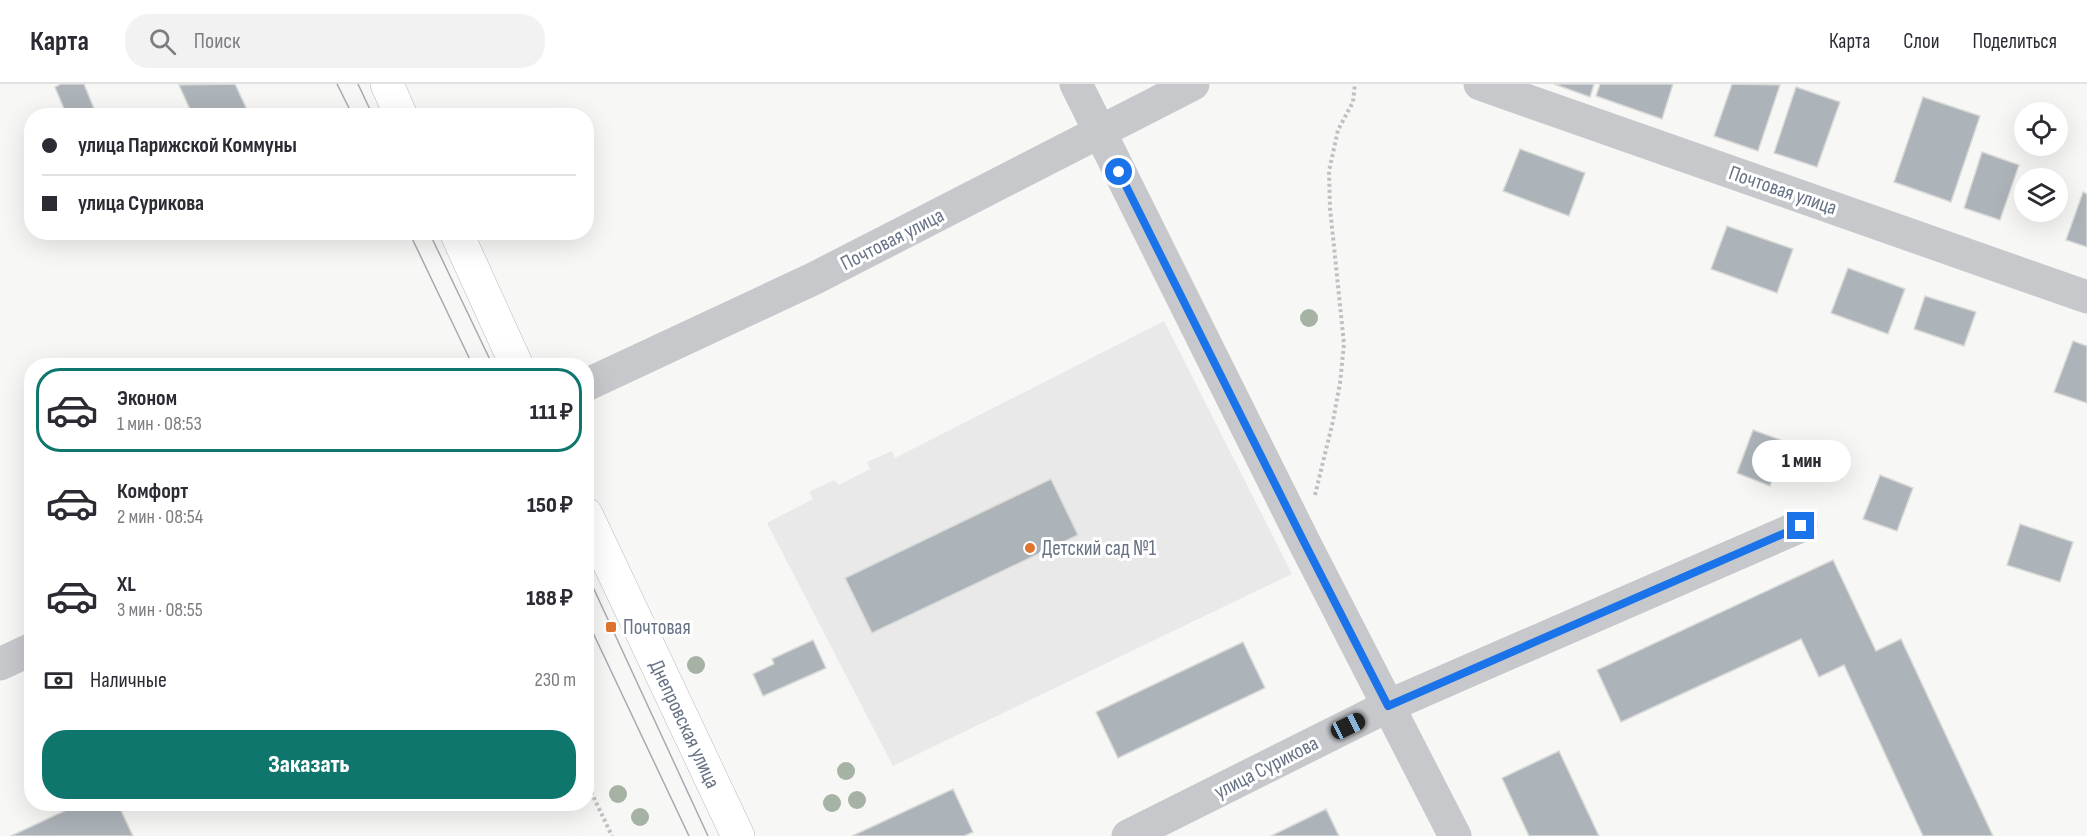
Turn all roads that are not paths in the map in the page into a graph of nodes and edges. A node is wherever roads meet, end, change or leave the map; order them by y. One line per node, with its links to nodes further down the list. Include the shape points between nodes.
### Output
1 (387, 84): 5 (street)
2 (1076, 84): 6 (street)
3 (1193, 84): 6 (street, Почтовая улица)
4 (1480, 84): 8 (street, Почтовая улица)
5 (398, 108)
6 (1099, 131): 10 (street, Почтовая улица, via 813,279); 15 (street)
7 (460, 240): 9 (street)
8 (2087, 297)
9 (513, 358)
10 (594, 381)
11 (1801, 526): 15 (street, улица Сурикова)
12 (594, 531): 16 (street, Днепровская улица)
13 (24, 653): 14 (street)
14 (0, 664)
15 (1388, 706): 17 (street, улица Сурикова); 18 (street)
16 (738, 836)
17 (1128, 836)
18 (1455, 836)

